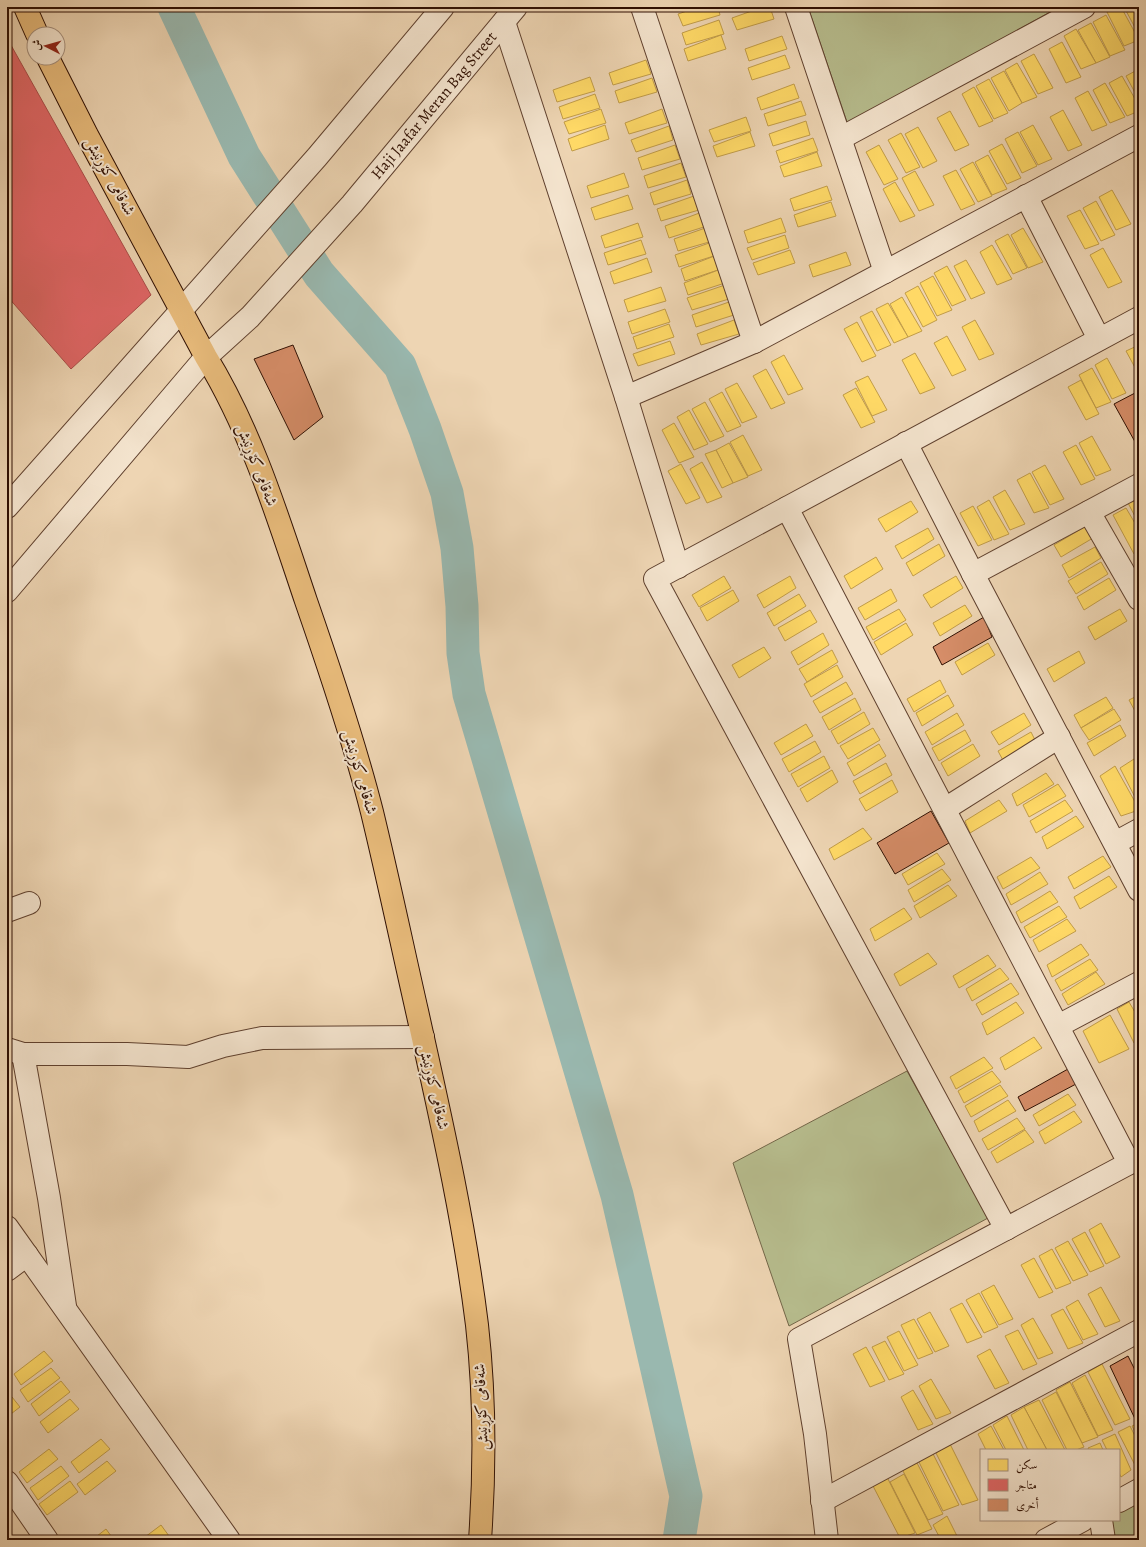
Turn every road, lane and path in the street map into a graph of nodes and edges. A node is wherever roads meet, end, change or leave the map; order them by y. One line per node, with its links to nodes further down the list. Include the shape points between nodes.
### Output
1 (25, 7): 7 (main road)
2 (443, 7): 13 (street, via 317,157)
3 (642, 7): 16 (street)
4 (796, 7): 10 (street)
5 (1084, 7): 10 (street)
6 (510, 14): 17 (street, Haji Jaafar Meran Bag Street, via 352,204 250,317); 18 (street)
7 (33, 26)
8 (52, 66): 13 (main road, شەقامی کۆڕنیش)
9 (1139, 136): 11 (street)
10 (841, 138): 12 (street)
11 (1026, 196): 12 (street); 15 (street)
12 (885, 272): 16 (street)
13 (182, 310): 17 (main road, شەقامی کۆڕنیش); 21 (street)
14 (1139, 318): 15 (street)
15 (1099, 339): 19 (street)
16 (754, 342): 18 (street)
17 (206, 356): 26 (street, Haji Jaafar Meran Bag Street); 37 (main road, شەقامی کۆڕنیش, via 244,428 348,728 371,811)
18 (626, 397): 24 (street)
19 (906, 443): 22 (street); 25 (street)
20 (1139, 485): 23 (street)
21 (7, 507)
22 (787, 508): 24 (street); 29 (street)
23 (1089, 512): 25 (street); 27 (street)
24 (678, 567): 41 (street, via 655,579)
25 (973, 574): 28 (street)
26 (7, 591)
27 (1139, 599)
28 (1059, 737): 29 (street); 31 (street)
29 (945, 809): 36 (street)
30 (1139, 830): 31 (street)
31 (1115, 843): 32 (street)
32 (1139, 890)
33 (29, 903): 34 (street)
34 (7, 911)
35 (1139, 983): 36 (street)
36 (1058, 1026): 39 (street)
37 (423, 1037): 38 (street, via 262,1038 188,1057); 52 (main road, شەقامی کۆڕنیش, via 459,1207 477,1328 483,1452)
38 (15, 1051): 44 (street, via 49,1198)
39 (1134, 1160): 41 (street)
40 (7, 1227): 42 (street)
41 (1006, 1229): 47 (street, via 799,1339 815,1434)
42 (27, 1255): 43 (street); 44 (street)
43 (7, 1270)
44 (66, 1309): 51 (street)
45 (1139, 1331): 47 (street)
46 (7, 1482): 50 (street)
47 (822, 1501): 53 (street)
48 (1081, 1521): 54 (street)
49 (1101, 1521): 55 (street)
50 (48, 1540)
51 (229, 1540)
52 (480, 1540)
53 (827, 1540)
54 (1046, 1540)
55 (1104, 1540)

